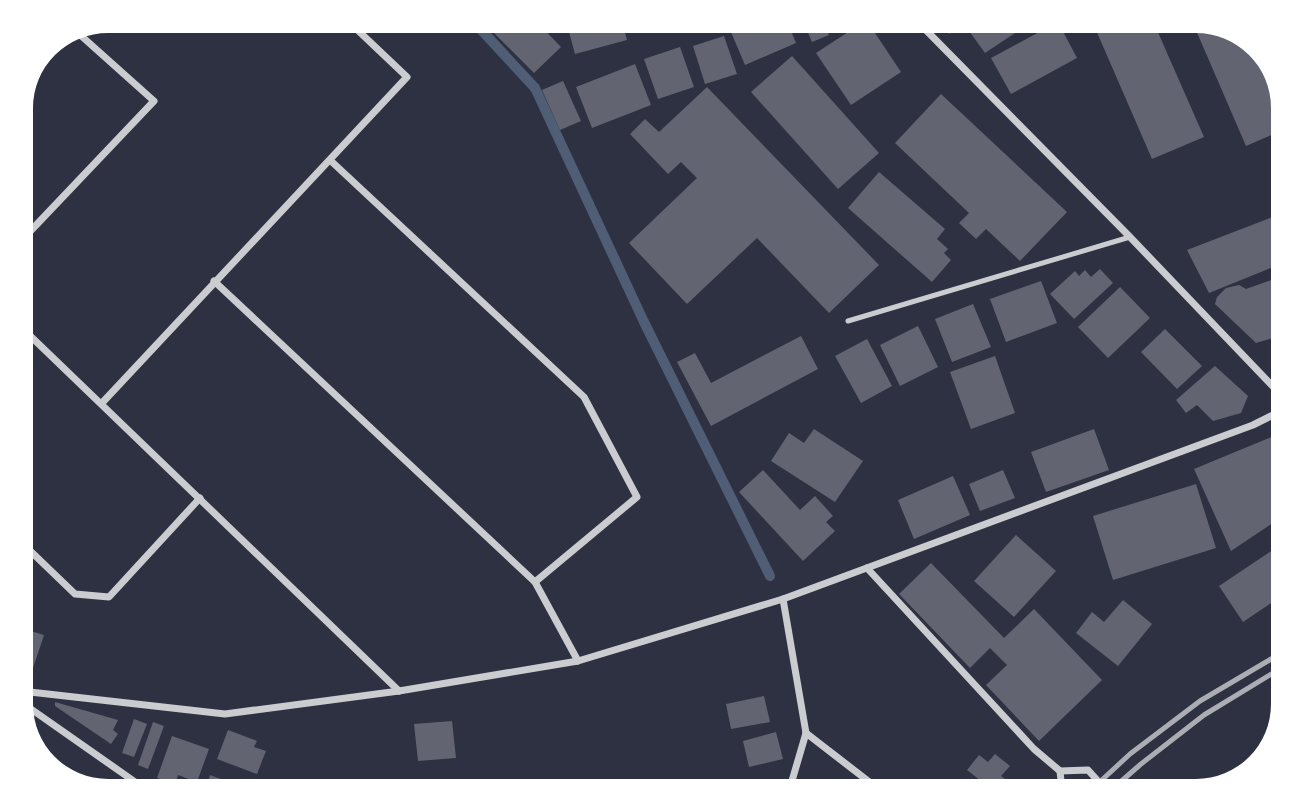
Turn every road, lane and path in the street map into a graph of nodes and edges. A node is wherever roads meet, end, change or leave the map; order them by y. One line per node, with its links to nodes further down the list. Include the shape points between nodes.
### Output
1 (361, 33): 4 (street, via 407,77)
2 (929, 33): 6 (street)
3 (83, 37): 5 (street, via 153,101)
4 (331, 161): 7 (street); 16 (street, via 584,397 637,497)
5 (33, 228)
6 (1130, 237): 8 (lane); 10 (street)
7 (214, 281): 11 (street); 16 (street)
8 (848, 321)
9 (33, 338): 11 (street)
10 (1271, 384)
11 (102, 403): 13 (street)
12 (1271, 416): 15 (street)
13 (200, 498): 14 (street, via 109,597 75,594); 19 (street)
14 (33, 554)
15 (867, 568): 17 (street); 23 (street)
16 (534, 582): 18 (street)
17 (783, 599): 18 (street); 22 (street)
18 (578, 661): 19 (street)
19 (399, 691): 20 (street, via 225,714)
20 (33, 692)
21 (33, 711): 24 (street)
22 (806, 733): 25 (street); 26 (street)
23 (1059, 771): 27 (street); 28 (street, via 1088,770)
24 (131, 779)
25 (793, 779)
26 (865, 779)
27 (1060, 779)
28 (1096, 779)

